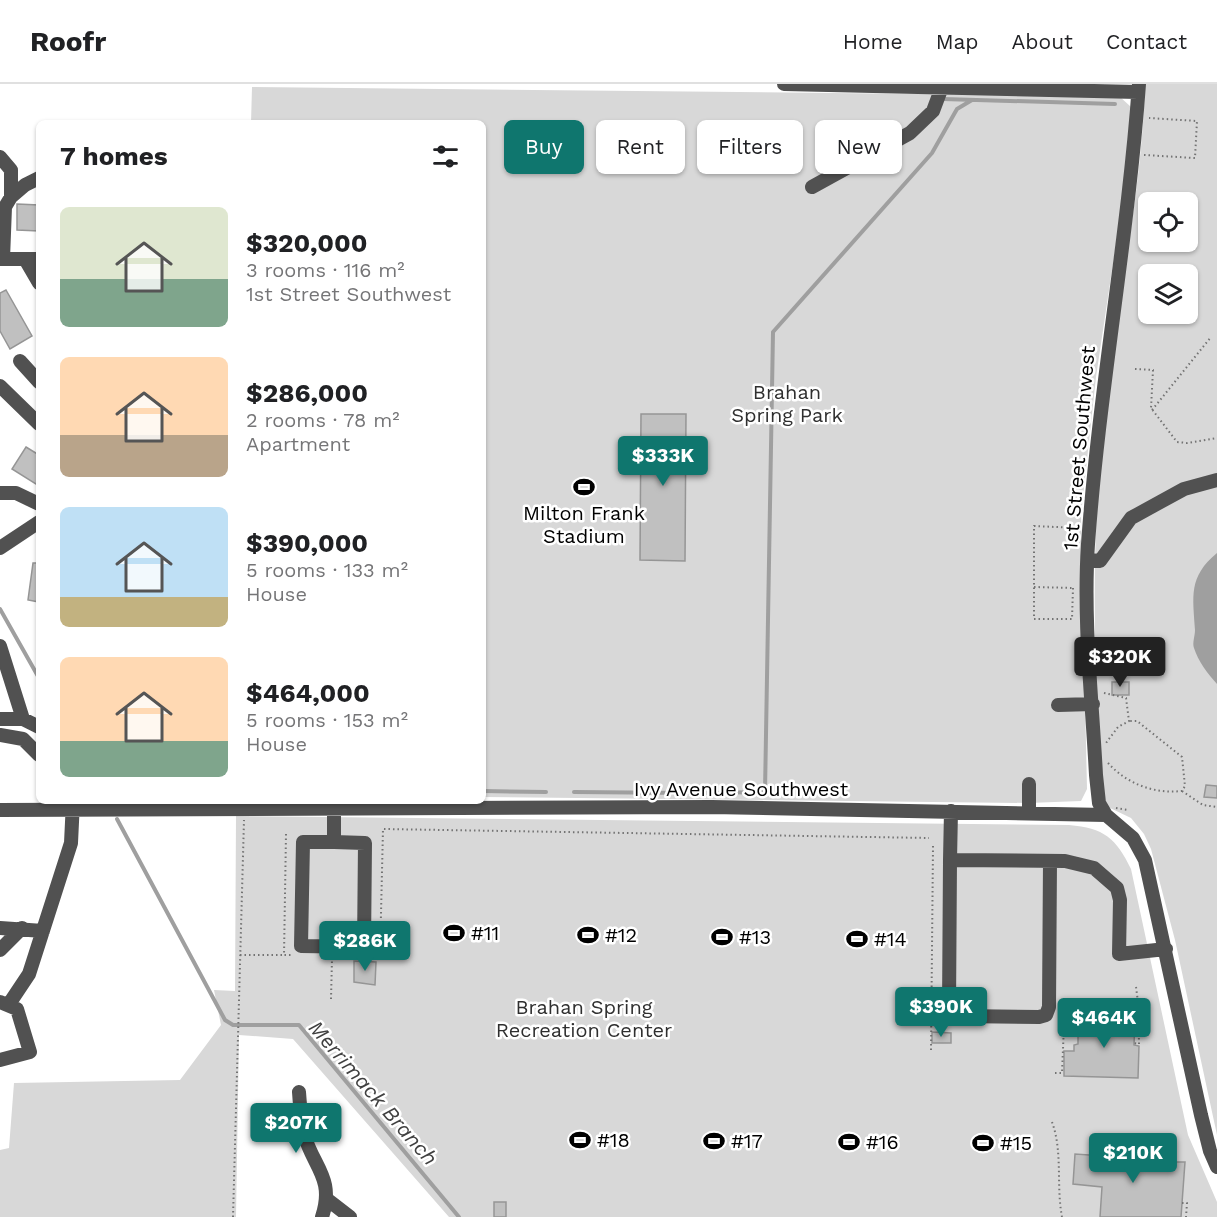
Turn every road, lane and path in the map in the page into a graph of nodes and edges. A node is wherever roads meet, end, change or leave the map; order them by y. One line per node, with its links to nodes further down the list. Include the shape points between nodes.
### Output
1 (784, 84): 2 (street)
2 (825, 84): 3 (street)
3 (942, 87): 4 (street); 9 (street, via 933,111 910,133)
4 (1138, 88): 25 (street, 1st Street Southwest, via 1136,137 1105,363)
5 (1147, 126): 6 (path, via 1147,117 1197,121 1195,158)
6 (1144, 155)
7 (0, 157): 10 (street, via 11,170)
8 (36, 179): 10 (street)
9 (812, 187)
10 (11, 196): 11 (street, via 4,207)
11 (2, 259): 12 (street)
12 (32, 259)
13 (1211, 337): 18 (path)
14 (20, 361): 16 (street)
15 (1135, 369): 18 (path, via 1153,370)
16 (36, 378)
17 (2, 390): 19 (street)
18 (1152, 410): 20 (path, via 1177,442)
19 (36, 421)
20 (1217, 438)
21 (1217, 480): 27 (street, via 1184,489 1131,518 1100,561)
22 (0, 493): 23 (street, via 16,493)
23 (36, 503)
24 (36, 524): 26 (street)
25 (1090, 528): 27 (street, 1st Street Southwest); 28 (path, via 1034,526)
26 (0, 548)
27 (1088, 560): 30 (street, 1st Street Southwest)
28 (1034, 588): 29 (path); 29 (path, via 1034,619 1072,619)
29 (1073, 588): 30 (path)
30 (1088, 588): 32 (street, 1st Street Southwest)
31 (0, 646): 35 (street)
32 (1092, 698): 33 (street); 36 (path, via 1113,693 1126,698); 52 (street, 1st Street Southwest, via 1099,803)
33 (1058, 705)
34 (0, 718): 35 (street)
35 (22, 719): 37 (street)
36 (1129, 721): 39 (path, via 1118,727); 43 (path, via 1137,721 1182,757)
37 (36, 726)
38 (0, 735): 40 (street, via 24,739)
39 (1105, 749)
40 (36, 752)
41 (1106, 761): 43 (path, via 1145,788)
42 (1029, 784): 51 (street)
43 (1182, 791): 47 (path, via 1203,806)
44 (42, 805): 45 (street, Ivy Avenue Southwest); 49 (street, Ivy Avenue Southwest)
45 (73, 805): 46 (street, Ivy Avenue Southwest); 62 (street, via 71,843)
46 (164, 805): 48 (street, Ivy Avenue Southwest)
47 (1217, 807)
48 (334, 808): 50 (street, Ivy Avenue Southwest, via 747,807); 56 (street)
49 (0, 810)
50 (951, 811): 51 (street, Ivy Avenue Southwest); 58 (street)
51 (1029, 813): 52 (street, Ivy Avenue Southwest)
52 (1106, 815): 63 (street, via 1132,838 1145,860)
53 (244, 818): 65 (path)
54 (286, 834): 66 (path)
55 (929, 838): 69 (path, via 383,829 380,956)
56 (334, 842): 56 (street, via 303,842 301,946 364,947 365,843)
57 (933, 846): 77 (path)
58 (950, 860): 59 (street); 59 (street, via 950,1009 958,1016 1039,1017 1046,1015 1049,1007)
59 (1050, 861): 63 (street, via 1094,868 1117,888 1119,954)
60 (0, 928): 61 (street)
61 (22, 928): 62 (street); 64 (street)
62 (43, 931): 74 (street, via 29,974)
63 (1166, 949): 82 (street, via 1201,1115)
64 (0, 950)
65 (240, 955): 66 (path); 85 (path)
66 (284, 955): 67 (path)
67 (296, 955)
68 (332, 956): 71 (path)
69 (368, 956)
70 (1136, 987): 73 (path)
71 (331, 999)
72 (1100, 1001): 73 (path); 75 (path); 79 (path, via 1065,1000 1062,1073)
73 (1138, 1002): 76 (path, via 1139,1044)
74 (5, 1003): 78 (street, via 17,1009 30,1052)
75 (1099, 1018)
76 (1134, 1043)
77 (931, 1050)
78 (0, 1060)
79 (1055, 1073)
80 (299, 1092): 83 (street, via 304,1135 321,1168)
81 (1052, 1122): 88 (path, via 1058,1148)
82 (1217, 1167)
83 (327, 1200): 86 (street); 87 (street)
84 (1182, 1203): 89 (path, via 1187,1203)
85 (233, 1217)
86 (322, 1217)
87 (350, 1217)
88 (1062, 1217)
89 (1186, 1217)

